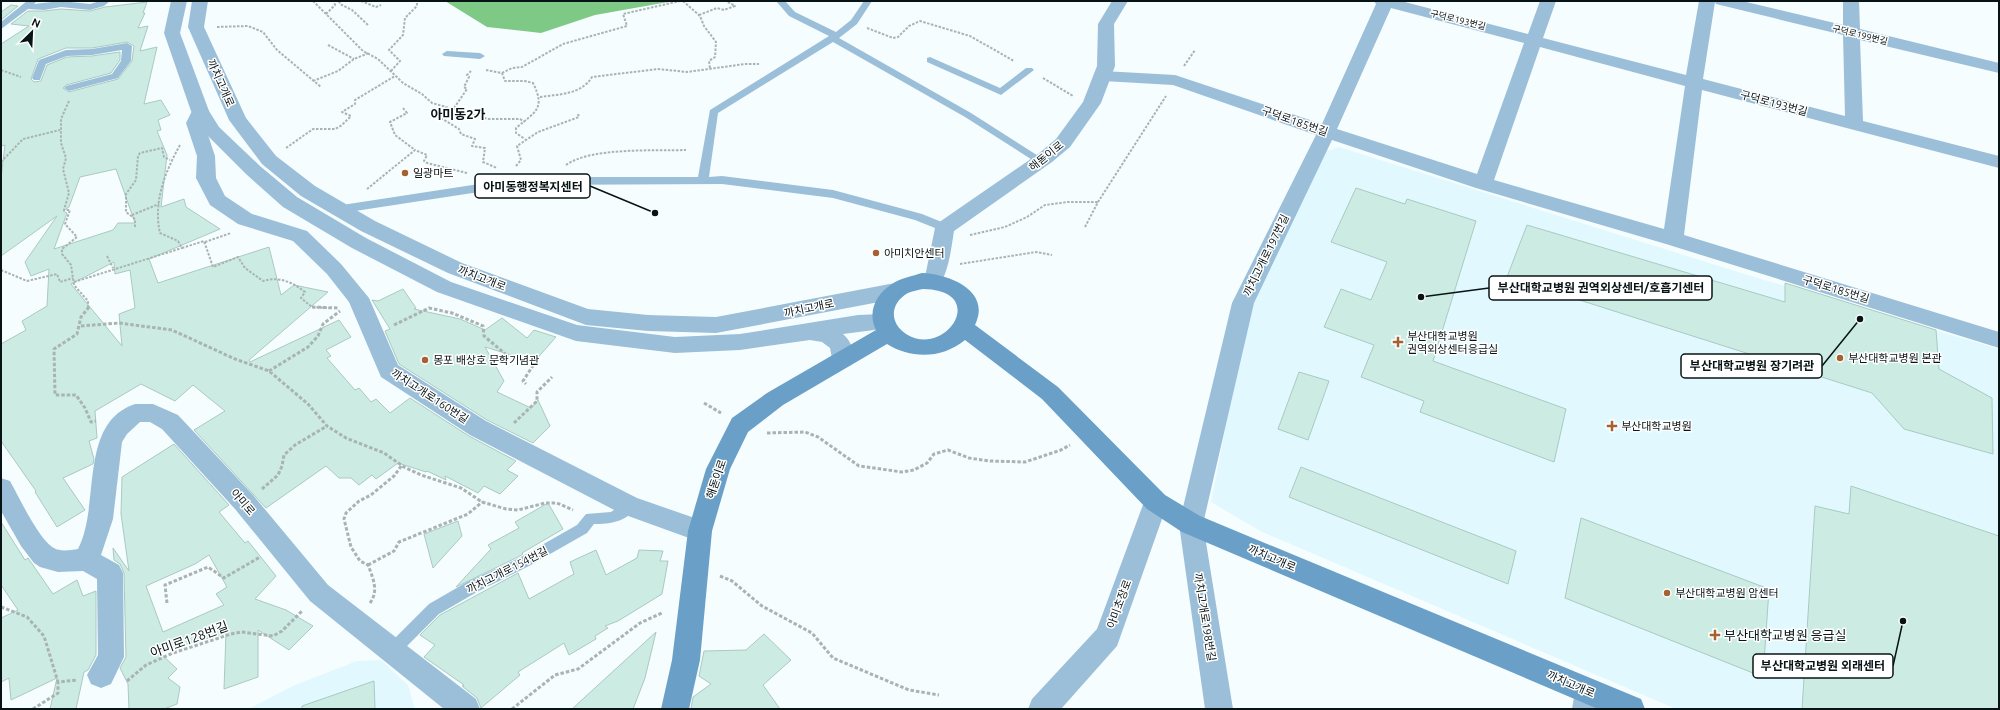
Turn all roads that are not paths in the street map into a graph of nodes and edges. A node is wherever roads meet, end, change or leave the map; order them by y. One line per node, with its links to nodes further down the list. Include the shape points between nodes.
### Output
1 (106, 1): 12 (lane, via 99,6 84,8)
2 (179, 1): 27 (street, via 172,33)
3 (200, 1): 34 (street, 까치고개로, via 196,27 238,120 269,160 308,191)
4 (780, 1): 16 (lane, via 792,14)
5 (868, 1): 16 (lane, via 852,23)
6 (1120, 1): 23 (street, 해돋이로, via 1106,24 1106,66)
7 (1384, 1): 17 (street, 구덕로193번길); 29 (street, 까치고개로197번길)
8 (1548, 1): 17 (street)
9 (1707, 1): 25 (street)
10 (1722, 1): 15 (street, 구덕로199번길)
11 (1851, 1): 15 (street)
12 (58, 3): 13 (lane, via 45,7)
13 (31, 4): 14 (lane)
14 (1, 26)
15 (1851, 33): 21 (street, 구덕로199번길); 28 (street)
16 (834, 37): 30 (lane); 32 (lane, via 713,112)
17 (1534, 40): 25 (street, 구덕로193번길); 33 (street)
18 (447, 54): 19 (lane)
19 (480, 56)
20 (930, 60): 22 (lane, via 1001,92)
21 (1999, 68)
22 (1029, 70)
23 (1103, 76): 29 (street, 구덕로185번길, via 1175,80); 30 (street, 해돋이로, via 1092,102 1063,143)
24 (37, 78): 26 (lane, via 42,62 66,53 127,46 126,60 115,76)
25 (1694, 82): 28 (street, 구덕로193번길); 36 (street)
26 (69, 88)
27 (200, 111): 41 (street, via 219,137 252,170 290,202 359,243 444,287 576,333 675,345 740,342); 46 (street, 까치고개로160번길, via 195,123 206,156 206,178 216,200 246,219 300,236 334,269 358,298 388,371 478,428)
28 (1854, 124): 31 (street, 구덕로193번길)
29 (1327, 132): 33 (street, 구덕로185번길); 47 (street, 까치고개로197번길, via 1243,303)
30 (1041, 161): 35 (street, 해돋이로)
31 (1999, 162)
32 (702, 180): 34 (lane, via 524,181); 35 (lane, via 722,180 833,194 918,218)
33 (1483, 183): 36 (street, 구덕로185번길)
34 (342, 209): 38 (street, 까치고개로, via 368,226 455,268 586,317 648,323 716,325)
35 (944, 232): 37 (street)
36 (1672, 239): 42 (street, 구덕로185번길)
37 (935, 273): 38 (main road); 40 (main road, via 964,298 968,307 968,318)
38 (895, 291): 39 (main road, via 884,304 881,314)
39 (885, 327): 40 (main road, via 899,341 913,346 928,347 955,337); 41 (street); 43 (main road, 해돋이로)
40 (964, 328): 45 (main road, 까치고개로, via 1050,392)
41 (809, 331): 43 (street, via 830,334 838,340)
42 (1999, 340)
43 (843, 358): 48 (main road, 해돋이로, via 775,399 740,425 718,469)
44 (1, 488): 49 (street, via 33,544 47,559 66,562)
45 (1156, 502): 47 (main road, 까치고개로); 55 (street, 아미초장로, via 1108,637)
46 (629, 506): 48 (street, 까치고개로160번길); 50 (lane, 까치고개로154번길, via 613,518 591,518 582,529 434,609)
47 (1191, 524): 52 (main road, 까치고개로); 56 (street, 까치고개로198번길)
48 (700, 531): 54 (main road, 해돋이로, via 686,660)
49 (86, 559): 50 (street, 아미로, via 95,543 103,514 107,455 112,437 135,413 153,413 170,422 244,502 319,593); 51 (street, via 110,573 110,657)
50 (392, 651): 53 (street, 아미로)
51 (101, 675)
52 (1588, 700): 57 (main road, 까치고개로)
53 (466, 709)
54 (675, 709)
55 (1042, 709)
56 (1219, 709)
57 (1631, 709)

